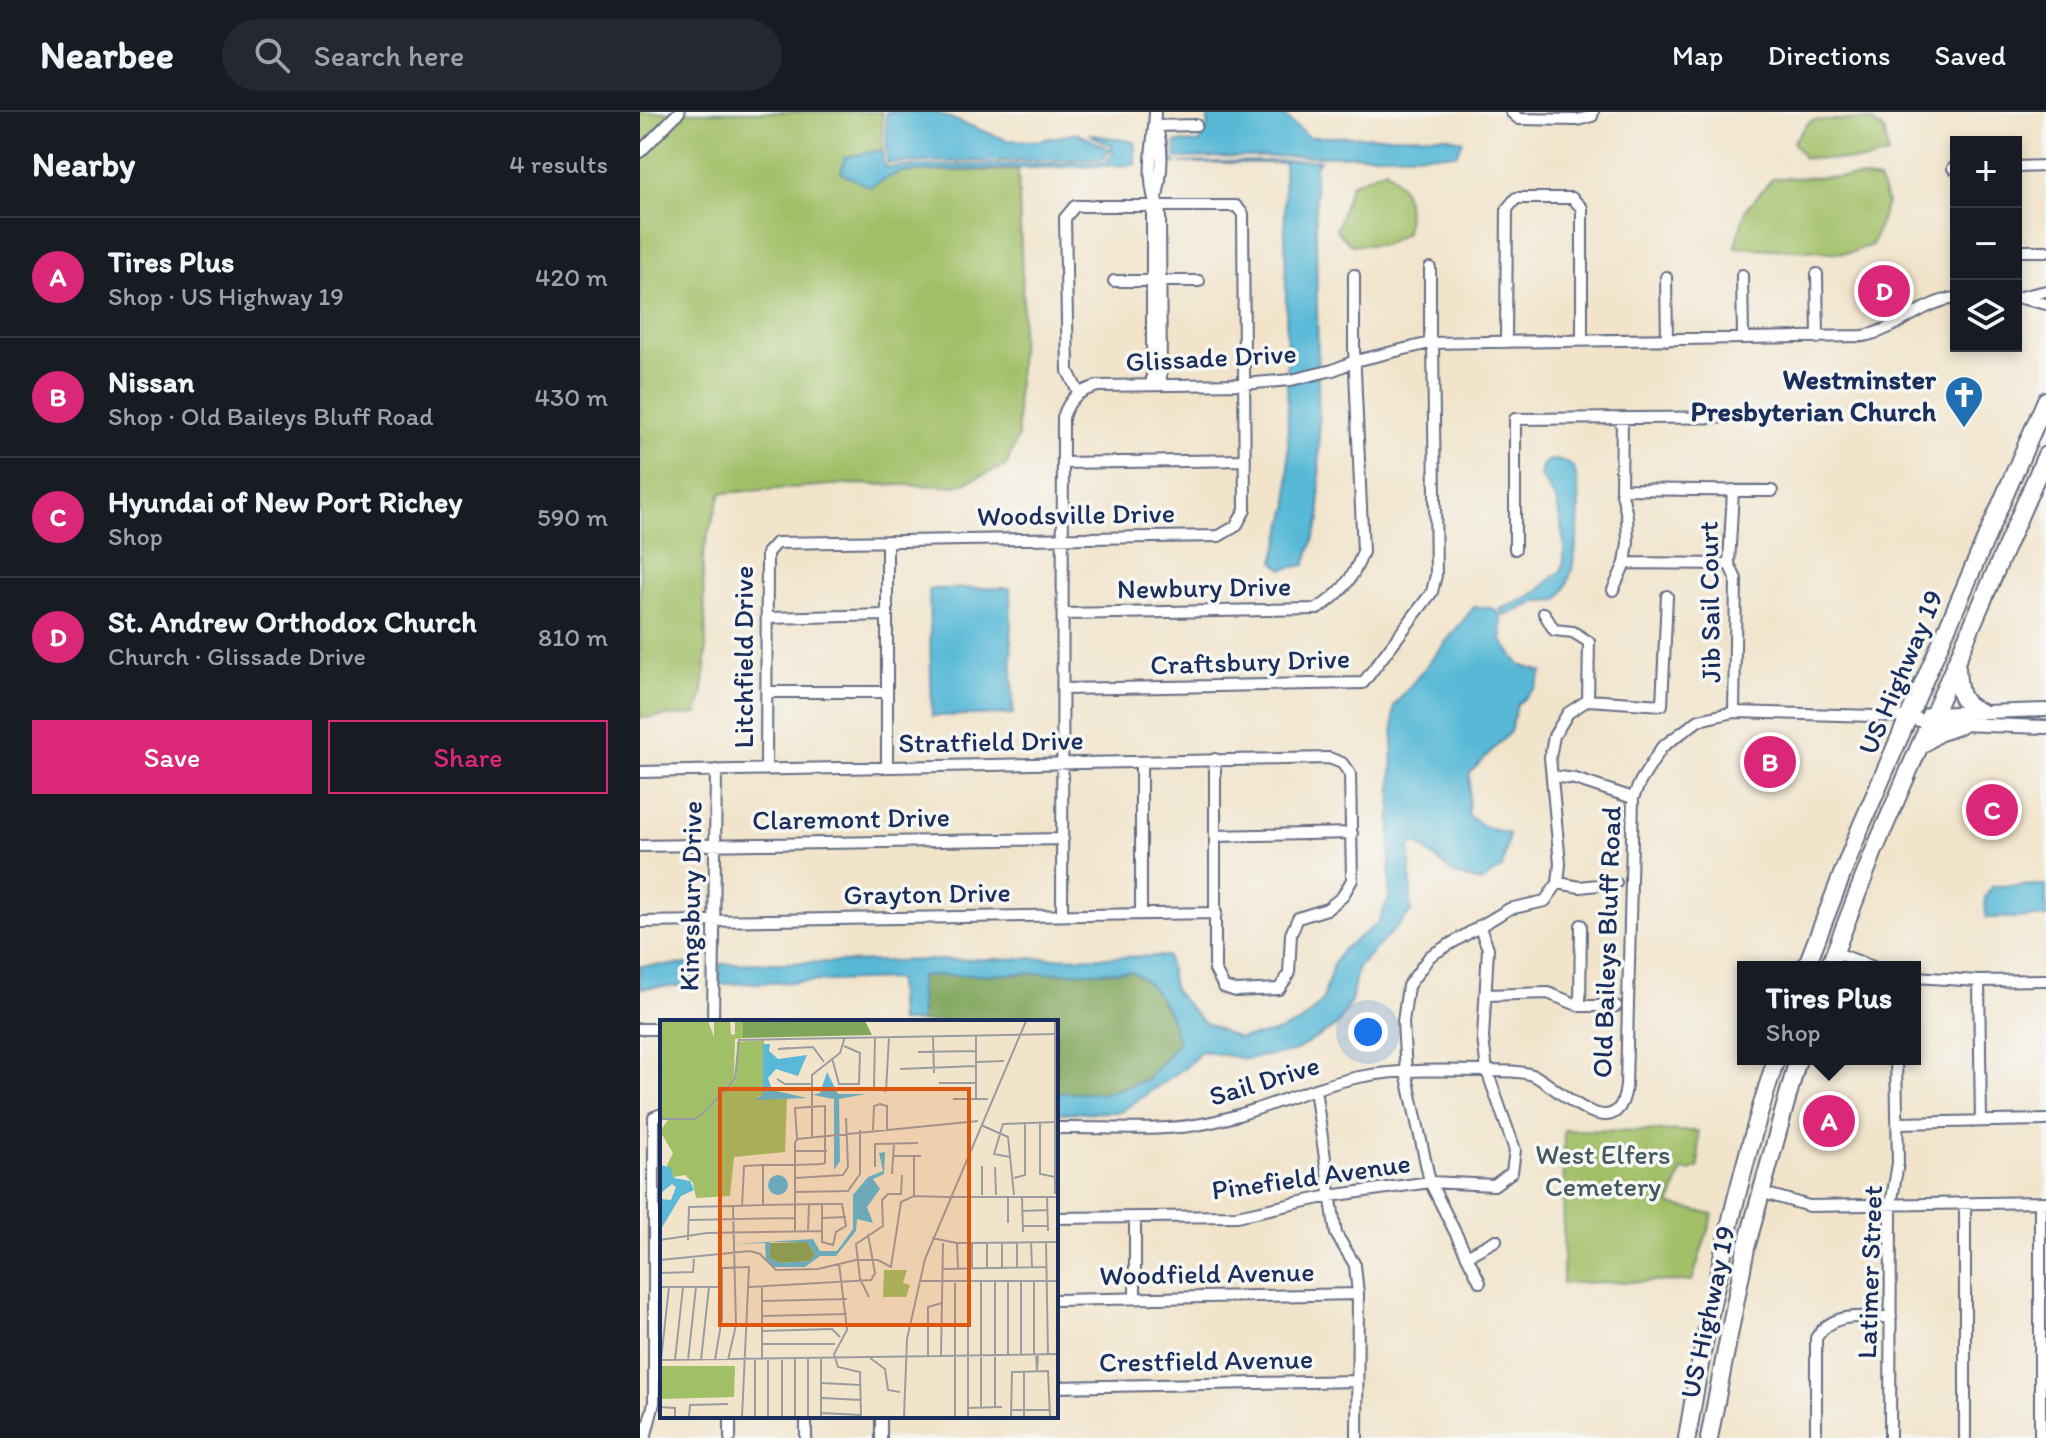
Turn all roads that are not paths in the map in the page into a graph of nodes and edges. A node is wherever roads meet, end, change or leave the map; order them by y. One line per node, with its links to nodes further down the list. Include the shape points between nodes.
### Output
1 (679, 112): 7 (street)
2 (1155, 112): 6 (street)
3 (1511, 112): 4 (street, via 1534,120 1586,119)
4 (1593, 112)
5 (1196, 125): 6 (street)
6 (1155, 126): 10 (street)
7 (640, 152)
8 (2046, 166): 9 (street)
9 (2022, 167)
10 (1155, 205): 19 (street); 33 (street, Woodsville Drive, via 1236,206 1243,214); 35 (street, Woodsville Drive, via 1075,206 1065,218 1068,371)
11 (2022, 251): 12 (street)
12 (2046, 251)
13 (1430, 268): 31 (street)
14 (1817, 274): 27 (street)
15 (1354, 275): 32 (street, Newbury Drive)
16 (1742, 275): 26 (street)
17 (1666, 277): 28 (street)
18 (1114, 281): 19 (street)
19 (1156, 281): 20 (street); 34 (street)
20 (1199, 281)
21 (2046, 291): 22 (street)
22 (2022, 296)
23 (2022, 298): 25 (street)
24 (1950, 299): 27 (street, Glissade Drive, via 1932,303 1876,334)
25 (2046, 304)
26 (1743, 338): 27 (street, Glissade Drive); 28 (street, Glissade Drive)
27 (1818, 338)
28 (1667, 340): 29 (street, Glissade Drive)
29 (1582, 341): 30 (street, Glissade Drive); 30 (street, via 1582,208 1572,198 1543,197 1516,198 1507,209)
30 (1506, 342): 31 (street, Glissade Drive)
31 (1431, 343): 32 (street, Glissade Drive); 58 (street, Craftsbury Drive, via 1434,584 1363,683)
32 (1355, 361): 33 (street, Glissade Drive, via 1312,377); 54 (street, Newbury Drive, via 1363,552 1338,596 1317,609)
33 (1243, 384): 34 (street, Glissade Drive); 40 (street, Woodsville Drive)
34 (1156, 385): 35 (street, Glissade Drive, via 1098,386)
35 (1078, 392): 41 (street, via 1063,417)
36 (2046, 400): 65 (highway, US Highway 19)
37 (1759, 417): 38 (street)
38 (1622, 419): 42 (street); 48 (street, via 1515,419)
39 (2046, 455): 57 (highway, US Highway 19)
40 (1245, 460): 41 (street); 45 (street, Woodsville Drive, via 1245,510 1236,526 1219,536)
41 (1063, 463): 45 (street)
42 (1621, 489): 43 (street); 49 (street, via 1627,516)
43 (1733, 490): 44 (street); 50 (street, Jib Sail Court)
44 (1772, 491)
45 (1063, 539): 46 (street, Woodsville Drive); 54 (street)
46 (887, 542): 47 (street, Woodsville Drive); 55 (street)
47 (771, 546): 56 (street, Litchfield Drive)
48 (1515, 549)
49 (1625, 563): 50 (street); 51 (street)
50 (1729, 564): 64 (street, Jib Sail Court, via 1736,579)
51 (1613, 590)
52 (1667, 596): 61 (street, via 1662,705)
53 (1544, 613): 61 (street, via 1554,630 1573,632 1589,642)
54 (1064, 614): 58 (street)
55 (886, 615): 56 (street); 60 (street)
56 (768, 618): 59 (street, Litchfield Drive)
57 (1957, 662): 63 (highway, via 1959,693); 66 (highway, US Highway 19)
58 (1064, 689): 72 (street)
59 (767, 692): 60 (street); 74 (street, Litchfield Drive)
60 (886, 692): 73 (street)
61 (1588, 700): 77 (street, via 1568,713 1554,736)
62 (2046, 710): 63 (main road)
63 (1979, 711): 66 (main road)
64 (1734, 712): 65 (street, Old Baileys Bluff Road); 78 (street, Old Baileys Bluff Road, via 1699,720 1662,747)
65 (1909, 717): 66 (main road); 94 (highway, US Highway 19)
66 (1932, 718): 67 (main road); 69 (highway, US Highway 19)
67 (1960, 725): 68 (main road); 69 (highway)
68 (2046, 727)
69 (1919, 747): 93 (highway, US Highway 19)
70 (1215, 759): 71 (street, Stratfield Drive); 79 (street, Stratfield Drive, via 1329,758 1342,763 1350,774); 80 (street)
71 (1141, 762): 72 (street, Stratfield Drive); 86 (street)
72 (1063, 764): 73 (street, Stratfield Drive); 81 (street)
73 (887, 767): 74 (street, Stratfield Drive)
74 (766, 769): 75 (street, Stratfield Drive)
75 (716, 770): 76 (street, Stratfield Drive); 82 (street, Kingsbury Drive)
76 (640, 772)
77 (1552, 776): 78 (street); 84 (street)
78 (1633, 798): 109 (street, Old Baileys Bluff Road, via 1626,1086 1625,1103)
79 (1352, 833): 80 (street); 87 (street, via 1352,880 1327,909 1298,918 1291,934 1289,974 1279,989 1224,987 1215,970)
80 (1215, 836): 87 (street)
81 (1063, 839): 82 (street, Claremont Drive); 88 (street)
82 (715, 845): 83 (street, Claremont Drive); 89 (street, Kingsbury Drive)
83 (640, 846)
84 (1558, 883): 85 (street); 92 (street, via 1545,901 1509,909)
85 (1616, 883)
86 (1141, 913): 87 (street, Grayton Drive); 88 (street, Grayton Drive)
87 (1216, 913)
88 (1062, 915): 89 (street, Grayton Drive)
89 (713, 920): 90 (street, Grayton Drive); 101 (street, Kingsbury Drive)
90 (640, 922)
91 (1581, 925): 99 (street)
92 (1479, 926): 98 (street, Pinefield Avenue, via 1488,948); 106 (street, via 1430,956 1408,986 1403,1022)
93 (1832, 959)
94 (1808, 961)
95 (1921, 977): 97 (street)
96 (2046, 980): 97 (street)
97 (1979, 981): 112 (street)
98 (1486, 995): 99 (street, via 1548,993); 105 (street, Pinefield Avenue)
99 (1580, 1006): 100 (street)
100 (1616, 1006)
101 (713, 1020)
102 (1774, 1065): 107 (highway, US Highway 19)
103 (1796, 1065): 117 (highway, US Highway 19)
104 (1896, 1065): 113 (street, Latimer Street)
105 (1487, 1071): 106 (street, Sail Drive); 109 (street, Sail Drive, via 1532,1074 1589,1113 1604,1116); 115 (street, Pinefield Avenue, via 1515,1150 1512,1172 1494,1185)
106 (1406, 1072): 108 (street, Sail Drive, via 1360,1076); 115 (street)
107 (1769, 1080): 116 (highway, US Highway 19); 117 (highway, via 1753,1163)
108 (1315, 1089): 114 (street, Sail Drive, via 1195,1125); 118 (street)
109 (1616, 1111)
110 (658, 1116): 125 (street)
111 (2046, 1120): 112 (street)
112 (1981, 1121): 113 (street)
113 (1898, 1123): 121 (street, Latimer Street)
114 (1058, 1128)
115 (1430, 1182): 118 (street, Pinefield Avenue); 127 (street)
116 (1738, 1189): 133 (highway, via 1747,1198 1747,1208 1726,1307); 138 (highway, US Highway 19)
117 (1760, 1192): 121 (street, via 1809,1206); 133 (highway, US Highway 19)
118 (1330, 1196): 122 (street, Pinefield Avenue, via 1237,1216); 129 (street, via 1336,1234 1355,1265)
119 (2043, 1202): 120 (street); 143 (street)
120 (1965, 1203): 121 (street); 142 (street)
121 (1891, 1205): 132 (street, Latimer Street)
122 (1135, 1217): 123 (street, Pinefield Avenue); 130 (street)
123 (1058, 1218)
124 (640, 1226): 125 (street)
125 (654, 1226): 136 (street, via 654,1403)
126 (1496, 1240): 127 (street)
127 (1467, 1256): 128 (street)
128 (1480, 1282)
129 (1358, 1294): 130 (street, Woodfield Avenue); 134 (street)
130 (1135, 1298): 131 (street, Woodfield Avenue)
131 (1058, 1300)
132 (1891, 1317): 140 (street, via 1836,1319 1816,1338); 141 (street, Latimer Street)
133 (1730, 1318): 139 (highway, US Highway 19)
134 (1357, 1381): 135 (street, Crestfield Avenue); 137 (street)
135 (1058, 1387)
136 (645, 1438)
137 (1357, 1438)
138 (1687, 1438)
139 (1709, 1438)
140 (1816, 1438)
141 (1890, 1438)
142 (1965, 1438)
143 (2040, 1438)

